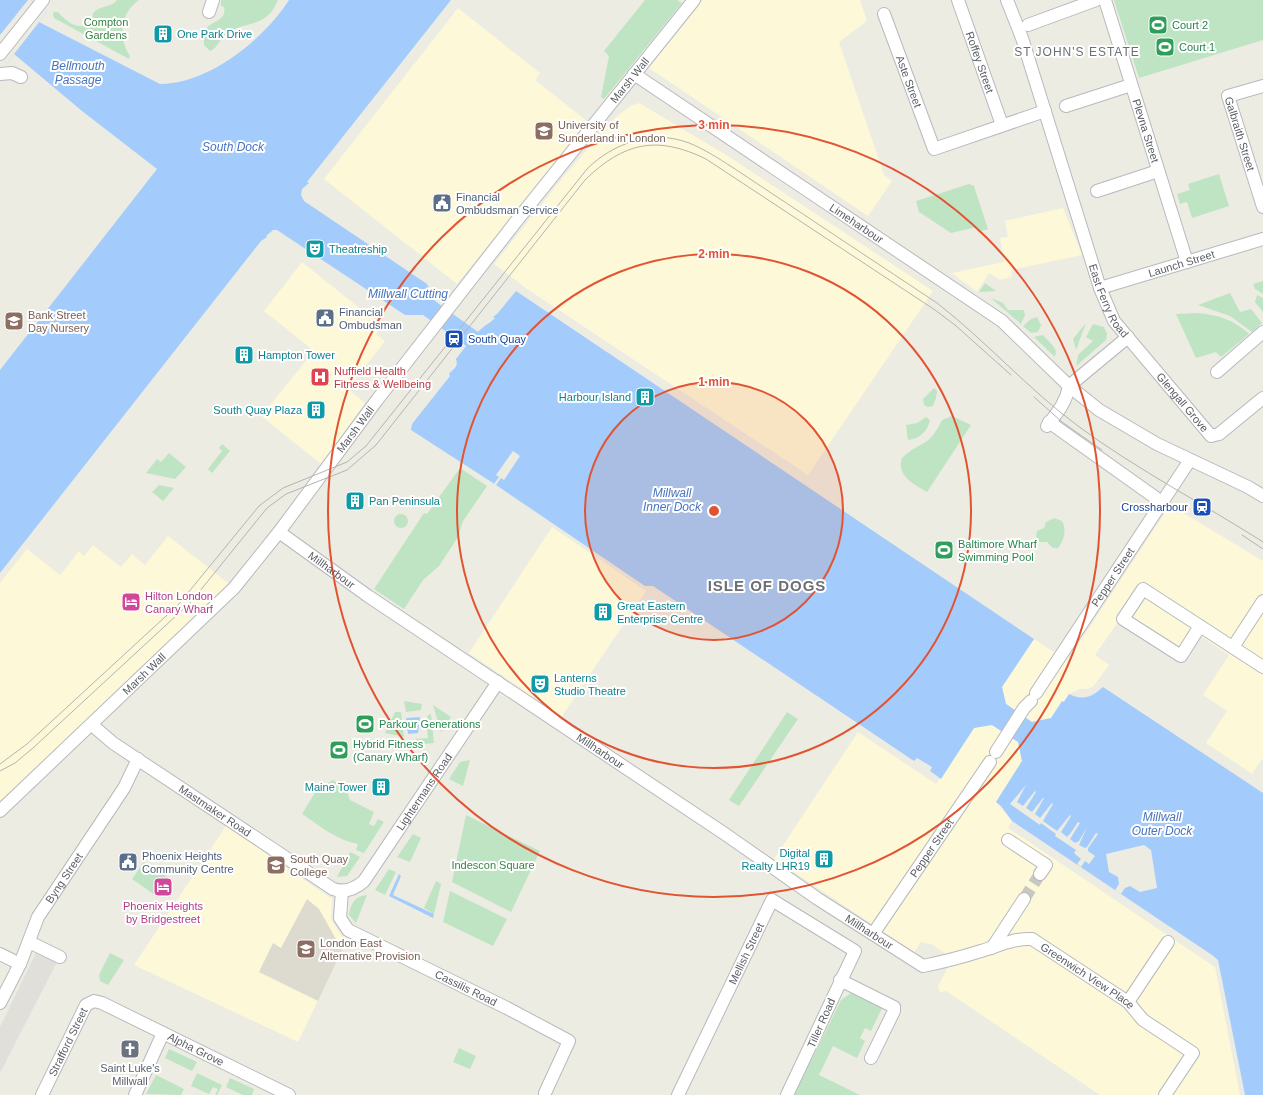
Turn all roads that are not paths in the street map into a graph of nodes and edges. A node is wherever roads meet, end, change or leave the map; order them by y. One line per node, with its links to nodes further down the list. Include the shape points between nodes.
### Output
1 (213, 0): 8 (street)
2 (694, 0): 13 (street, Marsh Wall)
3 (958, 0): 19 (street, Roffey Street)
4 (1007, 0): 18 (street, East Ferry Road)
5 (1096, 0): 10 (street)
6 (1105, 0): 15 (street, Plevna Street)
7 (40, 3): 11 (street)
8 (209, 12)
9 (884, 14): 19 (street, Aste Street, via 934,149)
10 (1028, 25)
11 (0, 54)
12 (0, 74): 14 (street, via 12,73)
13 (634, 74): 29 (street, Limeharbour, via 1002,321); 34 (street, Marsh Wall, via 377,400)
14 (21, 77)
15 (1131, 84): 17 (street); 20 (street, Plevna Street)
16 (1263, 86): 22 (street, Galbraith Street, via 1228,96)
17 (1066, 106)
18 (1045, 111): 19 (street); 25 (street, East Ferry Road)
19 (1002, 125)
20 (1158, 172): 21 (street); 24 (street, Plevna Street)
21 (1097, 191)
22 (1263, 207)
23 (1263, 239): 24 (street, Launch Street)
24 (1187, 262): 25 (street, Launch Street)
25 (1100, 288): 27 (street, East Ferry Road, via 1114,321)
26 (1263, 332): 28 (street)
27 (1128, 337): 29 (street, East Ferry Road); 30 (street, Glengall Grove, via 1211,436 1219,434)
28 (1217, 372)
29 (1069, 386): 31 (street, via 1098,410 1145,438); 33 (street, via 1062,406 1048,424)
30 (1263, 398)
31 (1190, 460): 32 (street, via 1248,486); 33 (street, Pepper Street)
32 (1263, 496)
33 (1163, 503): 47 (street, Pepper Street)
34 (279, 532): 39 (street, Millharbour, via 368,596); 40 (street, Marsh Wall, via 234,588)
35 (1263, 601): 37 (street)
36 (1200, 626): 36 (street, via 1143,589 1124,619 1181,656); 37 (street)
37 (1233, 647): 38 (street)
38 (1263, 666)
39 (498, 682): 45 (street, Lightermans Road, via 364,881 353,889); 47 (street, Millharbour)
40 (92, 725): 41 (street, Mastmaker Road, via 102,736); 42 (street, Marsh Wall)
41 (138, 759): 45 (street, Mastmaker Road); 48 (street, Byng Street, via 124,788 38,917)
42 (0, 811)
43 (1008, 840): 44 (street, via 1046,865)
44 (1040, 874)
45 (342, 891): 62 (street, Cassilis Road, via 340,918 348,930 569,1041)
46 (1024, 899): 50 (street)
47 (873, 934): 55 (street, Millharbour)
48 (29, 942): 53 (street); 54 (street, Byng Street)
49 (1168, 942): 57 (street)
50 (992, 948): 55 (street, Greenwich View Place); 57 (street, Greenwich View Place, via 1022,938 1032,939)
51 (855, 950): 56 (street, Tiller Road); 66 (street, Mellish Street, via 772,900)
52 (0, 954): 54 (street)
53 (60, 957)
54 (20, 964): 58 (street, Byng Street)
55 (923, 966)
56 (840, 980): 61 (street, via 894,1007); 67 (street, Tiller Road)
57 (1128, 1002): 68 (street, Greenwich View Place, via 1143,1020 1193,1053)
58 (0, 1003)
59 (102, 1003): 60 (street, Alpha Grove); 63 (street, Strafford Street, via 94,1001 86,1004)
60 (162, 1033): 64 (street); 65 (street, Alpha Grove)
61 (872, 1058)
62 (545, 1093)
63 (42, 1095)
64 (135, 1095)
65 (290, 1095)
66 (678, 1095)
67 (787, 1095)
68 (1165, 1095)

